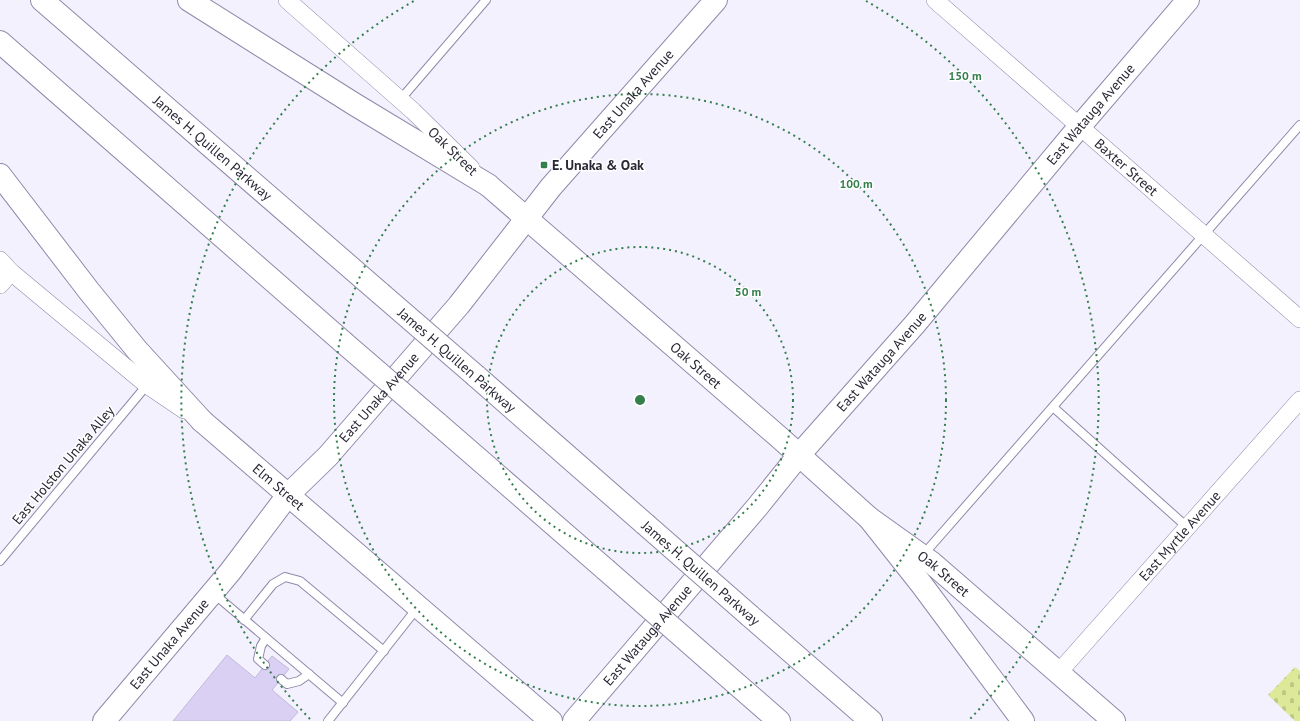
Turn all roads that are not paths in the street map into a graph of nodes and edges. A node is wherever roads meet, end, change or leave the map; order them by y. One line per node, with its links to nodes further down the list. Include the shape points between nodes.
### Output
1 (42, 0): 44 (main road, James H. Quillen Parkway, bridge)
2 (190, 0): 13 (main road)
3 (287, 0): 9 (street, Oak Street)
4 (486, 0): 9 (lane)
5 (716, 0): 14 (main road, East Unaka Avenue)
6 (1188, 0): 11 (main road, East Watauga Avenue)
7 (937, 1): 11 (street, Baxter Street)
8 (0, 42): 43 (main road, bridge)
9 (400, 100): 13 (street, Oak Street)
10 (1300, 125): 15 (lane)
11 (1080, 126): 15 (street, Baxter Street); 23 (main road, East Watauga Avenue, via 915,324)
12 (0, 175): 22 (main road, via 122,332)
13 (488, 185): 14 (main road, Oak Street)
14 (526, 217): 23 (main road, Oak Street); 24 (main road, East Unaka Avenue, via 459,305 328,456)
15 (1204, 235): 18 (street, Baxter Street); 21 (lane)
16 (6, 266): 17 (street); 19 (street, Elm Street)
17 (0, 285)
18 (1300, 319)
19 (147, 385): 22 (street, Elm Street); 28 (lane, East Holston Unaka Alley)
20 (1300, 400): 26 (street, East Myrtle Avenue)
21 (1053, 407): 26 (lane); 27 (lane)
22 (202, 421): 24 (main road, Elm Street)
23 (799, 455): 25 (main road, Oak Street); 42 (main road, East Watauga Avenue)
24 (288, 495): 29 (main road, East Unaka Avenue); 30 (main road, Elm Street)
25 (869, 518): 27 (main road, Oak Street); 45 (main road)
26 (1187, 527): 35 (street, East Myrtle Avenue)
27 (922, 556): 35 (main road, Oak Street)
28 (0, 561)
29 (212, 593): 31 (lane); 39 (main road, East Unaka Avenue)
30 (418, 607): 33 (lane); 41 (main road, Elm Street)
31 (244, 620): 32 (lane); 33 (lane, via 273,584 285,577 300,581)
32 (266, 638): 34 (lane, via 258,659); 36 (lane)
33 (384, 651): 38 (lane)
34 (265, 665)
35 (1059, 672): 46 (main road, Oak Street)
36 (309, 674): 37 (lane, via 299,681 287,684); 38 (lane)
37 (281, 679)
38 (343, 703): 40 (lane)
39 (104, 721)
40 (328, 721)
41 (551, 721)
42 (574, 721)
43 (779, 721)
44 (871, 721)
45 (1023, 721)
46 (1114, 721)

